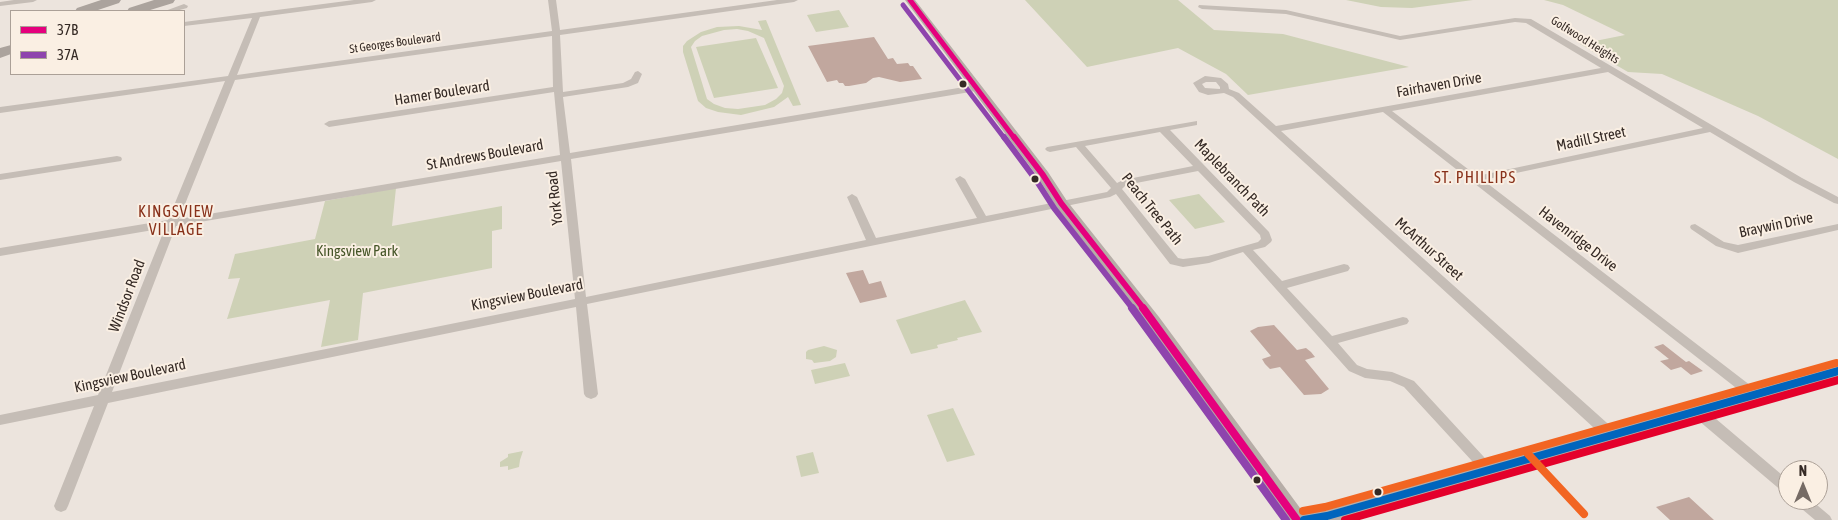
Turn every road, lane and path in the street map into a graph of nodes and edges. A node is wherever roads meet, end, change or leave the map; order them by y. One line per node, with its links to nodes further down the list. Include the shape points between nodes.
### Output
1 (33, 0): 9 (street)
2 (114, 0): 12 (highway)
3 (147, 0): 13 (highway)
4 (168, 0): 14 (highway)
5 (372, 0): 16 (street)
6 (552, 0): 18 (street, York Road)
7 (794, 0): 18 (street, St Georges Boulevard)
8 (910, 0): 22 (main road)
9 (0, 4)
10 (184, 6): 15 (street)
11 (1202, 7): 19 (street, Golfwood Heights, via 1286,12 1400,38 1524,20 1536,24)
12 (85, 10)
13 (118, 10)
14 (137, 10)
15 (172, 10)
16 (257, 14): 17 (street); 21 (street, Windsor Road)
17 (185, 24)
18 (556, 33): 21 (street, St Georges Boulevard); 24 (street, York Road)
19 (1609, 69): 25 (street, Fairhaven Drive); 31 (street, Golfwood Heights)
20 (638, 74): 24 (street, Hamer Boulevard, via 635,81 625,85)
21 (230, 79): 26 (street, St Georges Boulevard); 45 (street, Windsor Road)
22 (976, 88): 34 (street, St Andrews Boulevard); 43 (main road)
23 (1224, 90): 30 (street, McArthur Street, via 1236,95)
24 (559, 92): 28 (street, Hamer Boulevard); 34 (street, York Road)
25 (1384, 109): 30 (street, Fairhaven Drive); 39 (street, Havenridge Drive)
26 (0, 110)
27 (1194, 123): 29 (street, Maplebranch Path)
28 (330, 124)
29 (1163, 129): 32 (street, Maplebranch Path); 36 (street, Maplebranch Path)
30 (1274, 129): 62 (street, McArthur Street)
31 (1712, 129): 39 (street, Madill Street); 42 (street, Golfwood Heights)
32 (1078, 144): 33 (street, Maplebranch Path); 40 (street, Peach Tree Path)
33 (1050, 149)
34 (565, 157): 45 (street, St Andrews Boulevard); 53 (street, York Road)
35 (117, 159): 37 (street)
36 (1199, 168): 40 (street, Kingsview Boulevard, via 1123,183); 49 (street, Maplebranch Path, via 1265,234 1267,240 1261,245)
37 (0, 177)
38 (960, 179): 44 (street)
39 (1475, 179): 58 (street, Havenridge Drive)
40 (1118, 190): 43 (street, Kingsview Boulevard); 49 (street, Peach Tree Path, via 1178,263 1209,259)
41 (852, 197): 48 (street)
42 (1838, 201)
43 (1061, 203): 44 (street, Kingsview Boulevard); 67 (main road, via 1153,321)
44 (983, 219): 48 (street, Kingsview Boulevard)
45 (172, 223): 50 (street, St Andrews Boulevard); 59 (street, Windsor Road)
46 (1695, 227): 47 (street, Braywin Drive, via 1720,244 1738,250)
47 (1838, 227)
48 (872, 242): 53 (street, Kingsview Boulevard)
49 (1245, 248): 52 (street)
50 (0, 252)
51 (1344, 268): 52 (street)
52 (1278, 286): 55 (street)
53 (581, 301): 57 (street, York Road); 59 (street, Kingsview Boulevard)
54 (1403, 321): 55 (street)
55 (1330, 341): 63 (street, via 1353,368 1409,384)
56 (1838, 371): 58 (main road)
57 (591, 394)
58 (1754, 394): 60 (main road)
59 (104, 398): 61 (street, Kingsview Boulevard); 65 (street, Windsor Road)
60 (1697, 411): 62 (main road); 64 (street)
61 (0, 420)
62 (1611, 435): 63 (main road)
63 (1488, 470): 68 (main road)
64 (1778, 480)
65 (61, 506)
66 (1814, 510): 69 (street)
67 (1298, 520)
68 (1304, 520)
69 (1825, 520)

